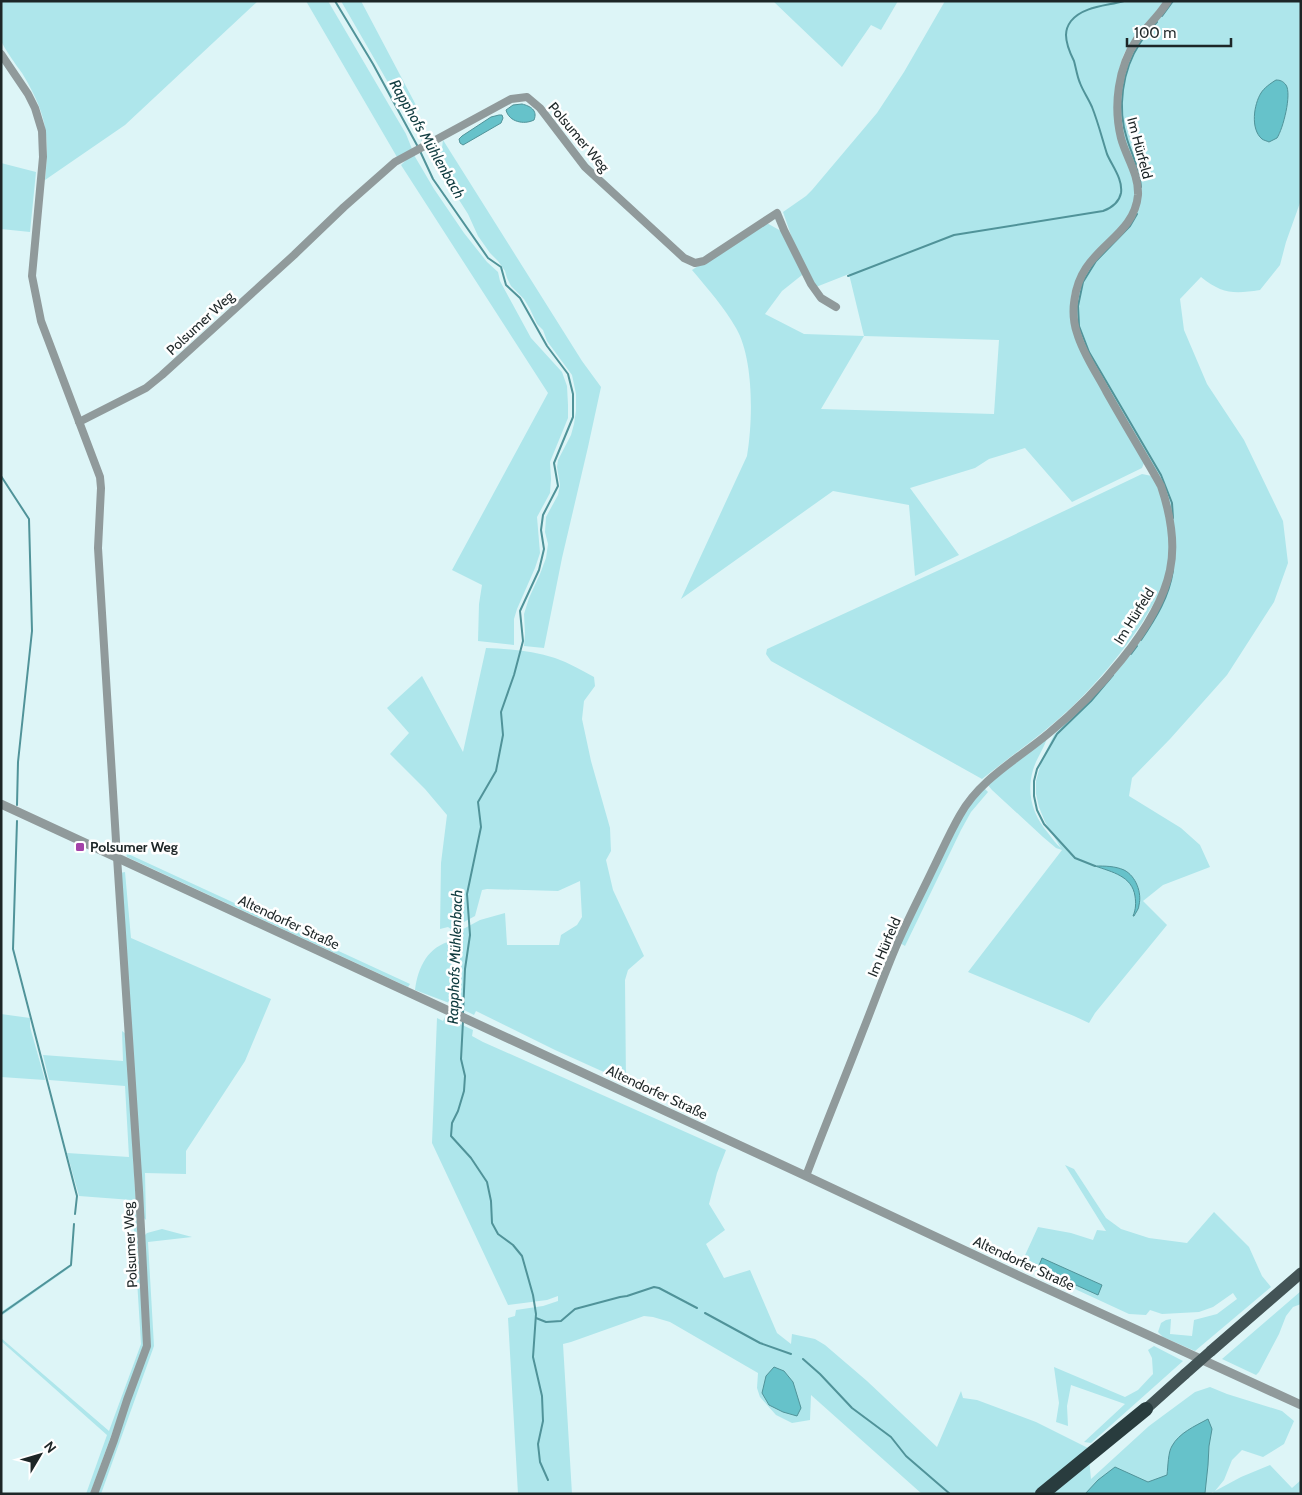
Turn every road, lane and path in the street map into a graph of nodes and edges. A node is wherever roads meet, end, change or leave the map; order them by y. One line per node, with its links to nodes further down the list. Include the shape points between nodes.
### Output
1 (1168, 1): 7 (street, Im Hürfeld, via 1137,40 1125,64 1118,96 1118,124 1137,180 1138,196 1134,211 1125,227 1084,270 1073,309 1076,333 1086,356 1161,486 1167,504 1172,545 1164,591 1142,631 1102,682 1050,733 985,783 969,800 898,942)
2 (1, 54): 4 (street, Polsumer Weg, via 28,94 42,131 43,157 32,276 41,321)
3 (836, 307): 4 (street, Polsumer Weg, via 821,298 812,284 777,213 704,261 695,263 684,258 585,167 540,108 527,97 511,99 395,162 151,384)
4 (79, 422): 6 (street, Polsumer Weg, via 100,477 101,488 98,548)
5 (1, 804): 6 (street, Altendorfer Straße)
6 (117, 858): 7 (street, Altendorfer Straße); 11 (street, Polsumer Weg, via 140,1190 147,1346)
7 (806, 1176): 9 (street, Altendorfer Straße)
8 (1301, 1273): 10 (main road, bridge)
9 (1301, 1404)
10 (1146, 1409): 12 (highway); 13 (highway)
11 (94, 1494)
12 (1042, 1494)
13 (1055, 1494)

